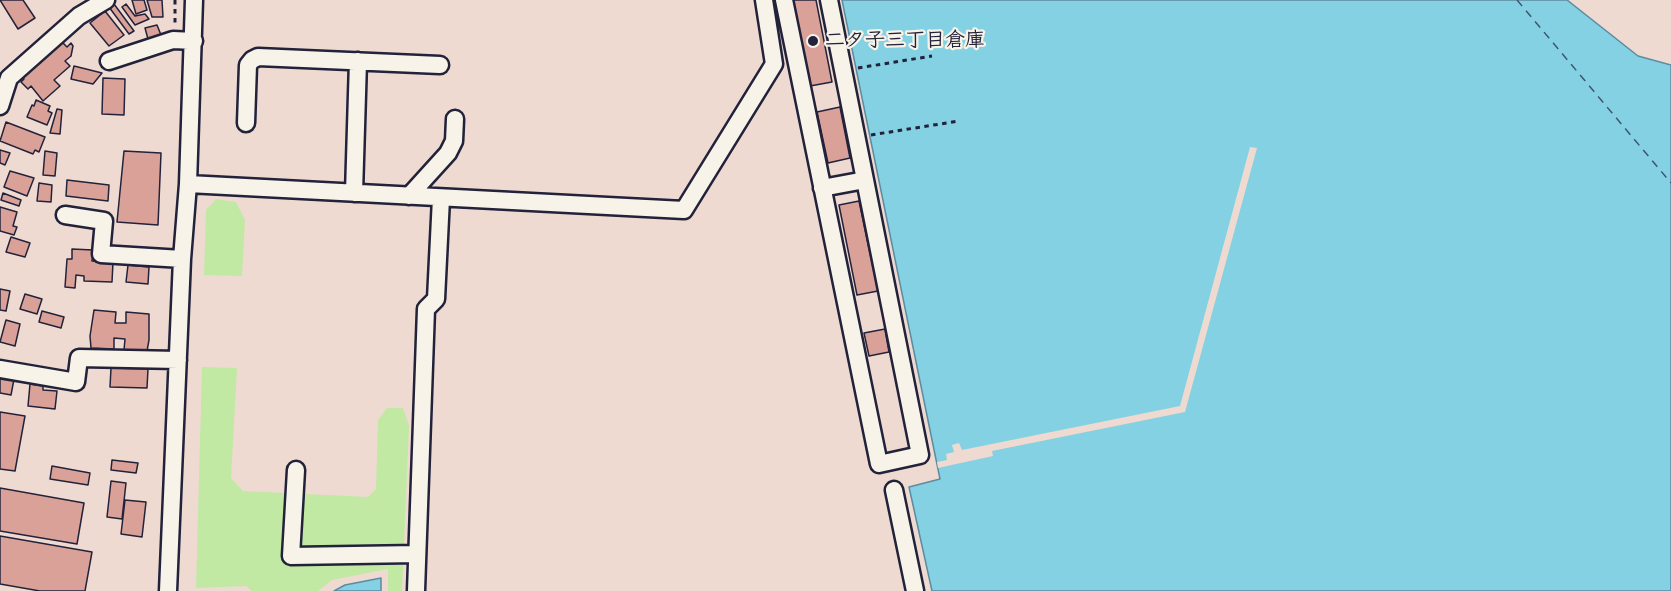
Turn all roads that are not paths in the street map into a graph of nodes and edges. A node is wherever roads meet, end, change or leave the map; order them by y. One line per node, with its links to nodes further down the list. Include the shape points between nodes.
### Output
1 (106, 0): 10 (street, via 79,16 9,78)
2 (764, 0): 18 (street, via 774,64 684,210)
3 (784, 0): 15 (street)
4 (829, 0): 13 (street)
5 (199, 3): 6 (street)
6 (194, 41): 7 (street, via 173,40); 14 (street)
7 (109, 61)
8 (358, 61): 9 (street); 12 (street, via 258,57 252,60 248,65); 16 (street)
9 (440, 64)
10 (0, 105)
11 (455, 119): 17 (street, via 454,141 448,153)
12 (246, 123)
13 (865, 180): 15 (street); 15 (street, via 920,456 879,464)
14 (188, 184): 16 (street); 20 (street)
15 (822, 188)
16 (354, 193): 17 (street)
17 (409, 196): 18 (street)
18 (441, 198): 25 (street, via 436,299 426,309)
19 (65, 215): 20 (street, via 104,221 101,255)
20 (182, 259): 21 (street)
21 (178, 360): 22 (street, via 79,358 76,382); 26 (street)
22 (0, 369)
23 (296, 470): 25 (street, via 291,556)
24 (894, 490): 28 (street)
25 (417, 554): 27 (street)
26 (168, 591)
27 (416, 591)
28 (915, 591)

